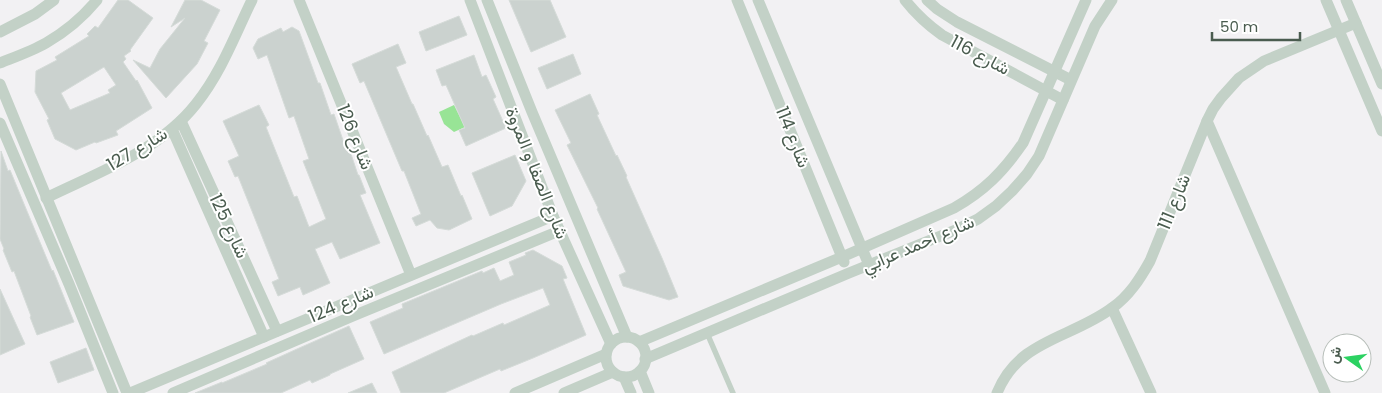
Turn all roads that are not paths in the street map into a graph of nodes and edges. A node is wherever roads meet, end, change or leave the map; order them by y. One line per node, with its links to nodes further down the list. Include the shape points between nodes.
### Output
1 (54, 0): 17 (street, via 35,14)
2 (97, 0): 21 (street, via 69,28 45,44)
3 (252, 0): 30 (street, شارع 127, via 208,88)
4 (298, 0): 39 (street, شارع 126)
5 (470, 0): 15 (street, شارع الصفا و المروة)
6 (737, 0): 20 (street, شارع 114)
7 (758, 0): 19 (street, شارع 114)
8 (906, 0): 26 (street, شارع 116, via 926,23 942,35)
9 (927, 0): 22 (street, شارع 116, via 956,22)
10 (1086, 0): 22 (street, شارع أحمد عرابي)
11 (1112, 0): 23 (street, شارع أحمد عرابي)
12 (1326, 0): 18 (street)
13 (1346, 0): 16 (street)
14 (489, 3): 15 (street); 44 (street, شارع الصفا و المروة)
15 (475, 12): 33 (street, شارع الصفا و المروة)
16 (1356, 24): 18 (street, شارع 111); 25 (street)
17 (3, 28)
18 (1338, 30): 28 (street, شارع 111, via 1251,69 1225,93); 31 (street)
19 (774, 41): 20 (street); 35 (street, شارع 114)
20 (758, 49): 36 (street, شارع 114)
21 (0, 63)
22 (1055, 72): 23 (street, شارع 116); 26 (street, شارع أحمد عرابي)
23 (1071, 80): 27 (street, شارع أحمد عرابي)
24 (0, 84): 32 (street)
25 (1382, 84)
26 (1046, 91): 27 (street, شارع 116); 35 (street, شارع أحمد عرابي, via 1023,143 986,187 954,208)
27 (1063, 100): 37 (street, شارع أحمد عرابي, via 1039,156 1012,192 996,206 958,229)
28 (1207, 121): 40 (street, شارع 111, via 1150,261 1130,292); 61 (street)
29 (0, 123): 51 (street)
30 (176, 125): 32 (street, شارع 127, via 141,152); 41 (street, شارع 125); 43 (street, شارع 125)
31 (1382, 131)
32 (46, 198): 52 (street)
33 (553, 216): 34 (street, شارع الصفا و المروة); 39 (street, شارع 124)
34 (559, 230): 46 (street, شارع الصفا و المروة); 53 (street, شارع 124)
35 (862, 248): 36 (street, شارع أحمد عرابي); 37 (street, شارع 114)
36 (842, 257): 38 (street, شارع 114); 45 (street, شارع أحمد عرابي)
37 (869, 265): 38 (street, شارع أحمد عرابي)
38 (849, 273): 42 (street, شارع أحمد عرابي)
39 (411, 275): 41 (street, شارع 124)
40 (1112, 308): 59 (street, شارع 111, via 1028,352 1004,378); 60 (street)
41 (277, 331): 43 (street, شارع 124)
42 (707, 333): 47 (street, شارع أحمد عرابي); 58 (lane)
43 (264, 337): 52 (street, شارع 124)
44 (627, 337): 45 (street); 46 (street, via 615,340)
45 (639, 342): 47 (street)
46 (608, 349): 49 (street, via 606,361); 54 (street)
47 (646, 359): 48 (street)
48 (640, 371): 50 (street); 57 (street)
49 (613, 372): 50 (street); 55 (street)
50 (624, 377): 56 (street)
51 (113, 393)
52 (128, 393)
53 (173, 393)
54 (515, 393)
55 (564, 393)
56 (631, 393)
57 (649, 393)
58 (733, 393)
59 (997, 393)
60 (1151, 393)
61 (1325, 393)

